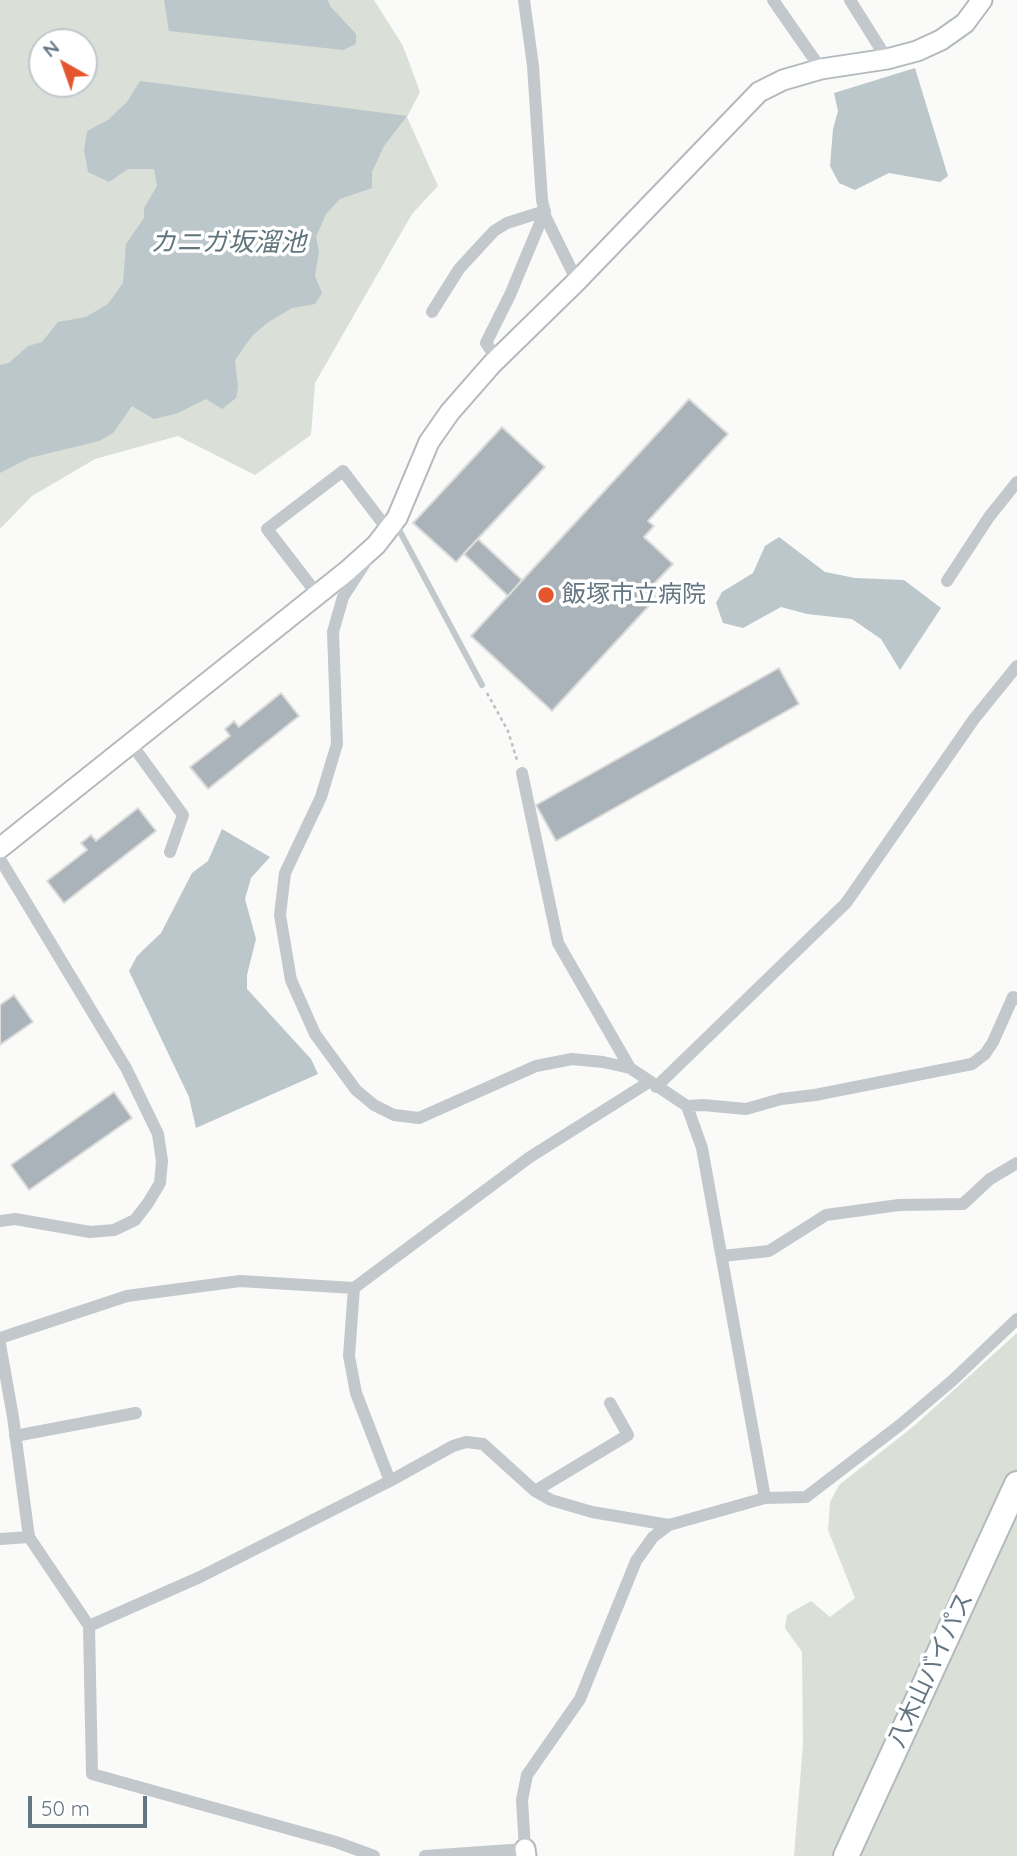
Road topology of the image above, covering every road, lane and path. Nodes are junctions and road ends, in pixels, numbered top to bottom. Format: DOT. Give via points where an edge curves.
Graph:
graph roads {
  1 [pos="524,0"];
  2 [pos="773,0"];
  3 [pos="850,0"];
  4 [pos="982,0"];
  5 [pos="887,59"];
  6 [pos="821,69"];
  7 [pos="545,211"];
  8 [pos="577,281"];
  9 [pos="432,312"];
  10 [pos="497,359"];
  11 [pos="1017,482"];
  12 [pos="386,532"];
  13 [pos="947,581"];
  14 [pos="317,594"];
  15 [pos="1017,666"];
  16 [pos="482,685"];
  17 [pos="130,742"];
  18 [pos="522,773"];
  19 [pos="0,848"];
  20 [pos="170,852"];
  21 [pos="0,859"];
  22 [pos="1017,999"];
  23 [pos="630,1068"];
  24 [pos="652,1084"];
  25 [pos="687,1106"];
  26 [pos="1017,1163"];
  27 [pos="0,1221"];
  28 [pos="722,1256"];
  29 [pos="354,1288"];
  30 [pos="1017,1319"];
  31 [pos="0,1338"];
  32 [pos="0,1344"];
  33 [pos="610,1403"];
  34 [pos="136,1413"];
  35 [pos="15,1436"];
  36 [pos="390,1481"];
  37 [pos="1017,1484"];
  38 [pos="535,1491"];
  39 [pos="765,1498"];
  40 [pos="669,1525"];
  41 [pos="29,1537"];
  42 [pos="0,1539"];
  43 [pos="89,1626"];
  44 [pos="525,1853"];
  45 [pos="374,1856"];
  46 [pos="425,1856"];
  47 [pos="846,1856"];
  1 -- 7 [label="street"];
  2 -- 6 [label="street"];
  3 -- 5 [label="street"];
  4 -- 5 [label="street" via="964,23 941,40"];
  5 -- 6 [label="street"];
  6 -- 8 [label="street" via="759,92"];
  7 -- 8 [label="street"];
  7 -- 9 [label="street" via="494,231 459,269"];
  7 -- 10 [label="street" via="486,343"];
  8 -- 10 [label="street"];
  10 -- 12 [label="street" via="429,442"];
  11 -- 13 [label="street"];
  12 -- 14 [label="street"];
  12 -- 14 [label="street" via="343,471 267,529"];
  12 -- 16 [label="lane"];
  12 -- 23 [label="street" via="343,597 332,632 337,744 321,797 285,873 280,915 291,980 315,1034 356,1090 374,1105 394,1115 419,1118 536,1066 572,1059"];
  14 -- 17 [label="street"];
  15 -- 24 [label="street" via="974,719 846,903"];
  16 -- 18 [label="path" via="508,731"];
  17 -- 19 [label="street"];
  17 -- 20 [label="street" via="183,815"];
  18 -- 23 [label="street" via="558,943"];
  21 -- 27 [label="street" via="126,1068 158,1133 162,1161 160,1184 148,1203 135,1220 114,1230 90,1232 15,1219"];
  22 -- 25 [label="street" via="1013,997 985,1054 972,1064 781,1098 746,1109"];
  23 -- 24 [label="street"];
  24 -- 25 [label="street"];
  24 -- 29 [label="street" via="530,1157"];
  25 -- 28 [label="street" via="702,1148"];
  26 -- 28 [label="street" via="963,1203 899,1205 826,1215 769,1251"];
  28 -- 39 [label="street"];
  29 -- 31 [label="street" via="240,1281 127,1296"];
  29 -- 36 [label="street" via="349,1356 356,1393"];
  30 -- 39 [label="street" via="932,1398 806,1497"];
  32 -- 35 [label="street"];
  33 -- 38 [label="street" via="628,1435"];
  34 -- 35 [label="street"];
  35 -- 41 [label="street"];
  36 -- 38 [label="street" via="466,1442 483,1444"];
  36 -- 43 [label="street" via="200,1577"];
  37 -- 47 [label="highway, 八木山バイパス"];
  38 -- 40 [label="street" via="592,1512"];
  39 -- 40 [label="street"];
  40 -- 44 [label="street" via="653,1536 636,1561 580,1699 527,1775 522,1800"];
  41 -- 42 [label="street"];
  41 -- 43 [label="street"];
  43 -- 45 [label="street" via="92,1774"];
  44 -- 46 [label="street"];
}
